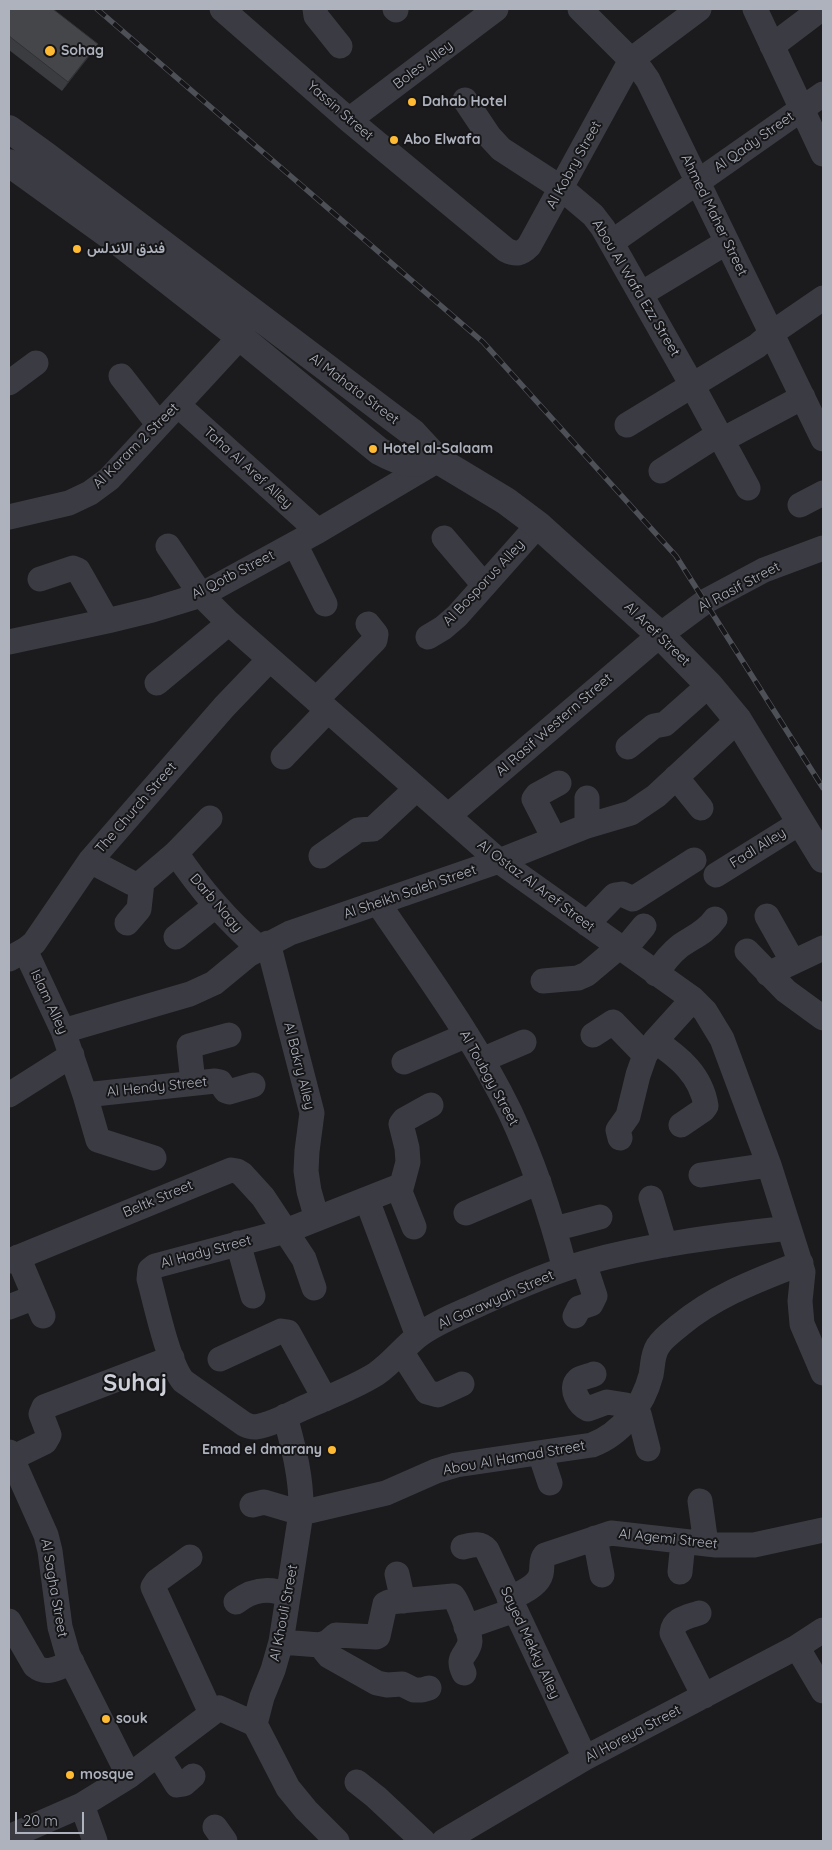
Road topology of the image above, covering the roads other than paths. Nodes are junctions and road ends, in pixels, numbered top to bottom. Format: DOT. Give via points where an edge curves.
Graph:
graph roads {
  1 [pos="222,9"];
  2 [pos="315,9"];
  3 [pos="496,9"];
  4 [pos="580,9"];
  5 [pos="700,9"];
  6 [pos="755,9"];
  7 [pos="820,9"];
  8 [pos="340,46"];
  9 [pos="772,46"];
  10 [pos="631,60"];
  11 [pos="823,94"];
  12 [pos="465,100"];
  13 [pos="801,110"];
  14 [pos="349,120"];
  15 [pos="9,129"];
  16 [pos="823,154"];
  17 [pos="10,166"];
  18 [pos="698,182"];
  19 [pos="562,188"];
  20 [pos="612,242"];
  21 [pos="727,242"];
  22 [pos="506,250"];
  23 [pos="641,294"];
  24 [pos="823,298"];
  25 [pos="772,333"];
  26 [pos="240,337"];
  27 [pos="36,363"];
  28 [pos="121,376"];
  29 [pos="9,383"];
  30 [pos="692,385"];
  31 [pos="811,401"];
  32 [pos="178,405"];
  33 [pos="159,425"];
  34 [pos="627,425"];
  35 [pos="720,437"];
  36 [pos="823,439"];
  37 [pos="438,460"];
  38 [pos="661,471"];
  39 [pos="748,488"];
  40 [pos="823,493"];
  41 [pos="800,505"];
  42 [pos="9,517"];
  43 [pos="538,525"];
  44 [pos="318,531"];
  45 [pos="444,538"];
  46 [pos="295,544"];
  47 [pos="168,546"];
  48 [pos="823,548"];
  49 [pos="40,579"];
  50 [pos="484,585"];
  51 [pos="201,594"];
  52 [pos="326,604"];
  53 [pos="107,621"];
  54 [pos="229,623"];
  55 [pos="368,624"];
  56 [pos="660,635"];
  57 [pos="428,637"];
  58 [pos="9,642"];
  59 [pos="270,660"];
  60 [pos="157,683"];
  61 [pos="709,685"];
  62 [pos="322,705"];
  63 [pos="738,720"];
  64 [pos="628,747"];
  65 [pos="283,757"];
  66 [pos="676,777"];
  67 [pos="559,782"];
  68 [pos="416,789"];
  69 [pos="587,798"];
  70 [pos="701,808"];
  71 [pos="448,816"];
  72 [pos="210,818"];
  73 [pos="801,822"];
  74 [pos="587,826"];
  75 [pos="554,838"];
  76 [pos="176,854"];
  77 [pos="321,856"];
  78 [pos="823,859"];
  79 [pos="694,860"];
  80 [pos="90,861"];
  81 [pos="499,861"];
  82 [pos="716,875"];
  83 [pos="142,882"];
  84 [pos="378,902"];
  85 [pos="215,906"];
  86 [pos="767,916"];
  87 [pos="715,919"];
  88 [pos="126,923"];
  89 [pos="587,924"];
  90 [pos="644,926"];
  91 [pos="176,936"];
  92 [pos="264,946"];
  93 [pos="823,948"];
  94 [pos="621,949"];
  95 [pos="747,951"];
  96 [pos="17,955"];
  97 [pos="793,962"];
  98 [pos="656,974"];
  99 [pos="768,974"];
  100 [pos="543,981"];
  101 [pos="693,999"];
  102 [pos="823,1018"];
  103 [pos="63,1031"];
  104 [pos="229,1035"];
  105 [pos="467,1035"];
  106 [pos="593,1035"];
  107 [pos="524,1042"];
  108 [pos="650,1048"];
  109 [pos="72,1055"];
  110 [pos="482,1060"];
  111 [pos="404,1062"];
  112 [pos="193,1083"];
  113 [pos="253,1085"];
  114 [pos="9,1095"];
  115 [pos="85,1095"];
  116 [pos="431,1104"];
  117 [pos="681,1124"];
  118 [pos="620,1138"];
  119 [pos="154,1158"];
  120 [pos="769,1165"];
  121 [pos="701,1175"];
  122 [pos="539,1182"];
  123 [pos="400,1186"];
  124 [pos="651,1198"];
  125 [pos="366,1200"];
  126 [pos="466,1213"];
  127 [pos="600,1217"];
  128 [pos="317,1219"];
  129 [pos="414,1227"];
  130 [pos="789,1228"];
  131 [pos="554,1229"];
  132 [pos="286,1231"];
  133 [pos="238,1244"];
  134 [pos="665,1245"];
  135 [pos="14,1259"];
  136 [pos="801,1263"];
  137 [pos="575,1266"];
  138 [pos="314,1288"];
  139 [pos="253,1296"];
  140 [pos="9,1307"];
  141 [pos="575,1316"];
  142 [pos="410,1344"];
  143 [pos="172,1358"];
  144 [pos="220,1359"];
  145 [pos="823,1373"];
  146 [pos="594,1374"];
  147 [pos="462,1384"];
  148 [pos="325,1399"];
  149 [pos="634,1411"];
  150 [pos="285,1416"];
  151 [pos="648,1449"];
  152 [pos="540,1453"];
  153 [pos="10,1455"];
  154 [pos="550,1483"];
  155 [pos="700,1501"];
  156 [pos="252,1506"];
  157 [pos="301,1513"];
  158 [pos="823,1530"];
  159 [pos="595,1538"];
  160 [pos="695,1543"];
  161 [pos="463,1547"];
  162 [pos="190,1557"];
  163 [pos="680,1572"];
  164 [pos="398,1574"];
  165 [pos="602,1575"];
  166 [pos="288,1595"];
  167 [pos="403,1601"];
  168 [pos="236,1602"];
  169 [pos="512,1604"];
  170 [pos="699,1613"];
  171 [pos="9,1621"];
  172 [pos="466,1627"];
  173 [pos="823,1630"];
  174 [pos="281,1642"];
  175 [pos="320,1645"];
  176 [pos="797,1647"];
  177 [pos="17,1652"];
  178 [pos="72,1662"];
  179 [pos="464,1673"];
  180 [pos="429,1688"];
  181 [pos="823,1691"];
  182 [pos="704,1696"];
  183 [pos="211,1713"];
  184 [pos="255,1724"];
  185 [pos="158,1754"];
  186 [pos="585,1758"];
  187 [pos="129,1776"];
  188 [pos="193,1776"];
  189 [pos="357,1782"];
  190 [pos="82,1805"];
  191 [pos="9,1837"];
  192 [pos="95,1841"];
  193 [pos="337,1841"];
  194 [pos="423,1841"];
  195 [pos="444,1841"];
  1 -- 14 [label="street, Yassin Street"];
  2 -- 8 [label="street" via="316,16"];
  3 -- 14 [label="street, Boles Alley"];
  4 -- 10 [label="street, Ahmed Maher Street"];
  5 -- 10 [label="street"];
  6 -- 9 [label="street"];
  7 -- 9 [label="street"];
  9 -- 13 [label="street"];
  10 -- 18 [label="street, Ahmed Maher Street" via="648,80"];
  10 -- 19 [label="street, Al Kobry Street"];
  11 -- 13 [label="street, Al Qady Street"];
  12 -- 19 [label="street, Abou Al Wafa Ezz Street" via="501,149"];
  13 -- 16 [label="street"];
  13 -- 18 [label="street, Al Qady Street"];
  14 -- 22 [label="street, Yassin Street"];
  15 -- 37 [label="street, Al Mahata Street" via="413,433"];
  17 -- 26 [label="street" via="120,243"];
  18 -- 20 [label="street, Al Qady Street"];
  18 -- 21 [label="street, Ahmed Maher Street"];
  19 -- 20 [label="street, Abou Al Wafa Ezz Street" via="593,215"];
  19 -- 22 [label="street, Al Kobry Street" via="529,246 514,254"];
  20 -- 23 [label="street, Abou Al Wafa Ezz Street"];
  21 -- 23 [label="street"];
  21 -- 25 [label="street, Ahmed Maher Street"];
  23 -- 30 [label="street, Abou Al Wafa Ezz Street"];
  24 -- 25 [label="street"];
  25 -- 30 [label="street" via="757,346"];
  25 -- 31 [label="street, Ahmed Maher Street"];
  26 -- 32 [label="street, Al Karam 2 Street"];
  26 -- 37 [label="street" via="380,451 397,460 418,464"];
  27 -- 29 [label="street"];
  28 -- 33 [label="street"];
  30 -- 34 [label="street"];
  30 -- 35 [label="street, Abou Al Wafa Ezz Street"];
  31 -- 35 [label="street"];
  31 -- 36 [label="street, Ahmed Maher Street"];
  32 -- 33 [label="street, Al Karam 2 Street"];
  32 -- 44 [label="street, Taha Al Aref Alley"];
  33 -- 42 [label="street, Al Karam 2 Street" via="108,479 90,493 69,503"];
  35 -- 38 [label="street"];
  35 -- 39 [label="street, Abou Al Wafa Ezz Street"];
  37 -- 43 [label="street, Al Aref Street" via="506,501"];
  37 -- 44 [label="street, Al Qotb Street"];
  40 -- 41 [label="street"];
  43 -- 50 [label="street, Al Bosporus Alley"];
  43 -- 56 [label="street, Al Aref Street"];
  44 -- 46 [label="street, Al Qotb Street"];
  45 -- 50 [label="street"];
  46 -- 51 [label="street, Al Qotb Street"];
  46 -- 52 [label="street"];
  47 -- 51 [label="street, Al Ostaz Al Aref Street"];
  48 -- 56 [label="street, Al Rasif Street" via="764,570 706,601"];
  49 -- 53 [label="street" via="73,568 78,570"];
  50 -- 57 [label="street, Al Bosporus Alley" via="456,616"];
  51 -- 53 [label="street, Al Qotb Street"];
  51 -- 54 [label="street, Al Ostaz Al Aref Street"];
  53 -- 58 [label="street, Al Qotb Street"];
  54 -- 59 [label="street, Al Ostaz Al Aref Street"];
  54 -- 60 [label="street"];
  55 -- 62 [label="street" via="376,634 375,640"];
  56 -- 61 [label="street, Al Aref Street"];
  56 -- 71 [label="street, Al Rasif Western Street"];
  59 -- 62 [label="street, Al Ostaz Al Aref Street"];
  59 -- 80 [label="street, The Church Street" via="224,707"];
  61 -- 63 [label="street, Al Aref Street"];
  61 -- 64 [label="street" via="665,724 654,726"];
  62 -- 65 [label="street"];
  62 -- 68 [label="street, Al Ostaz Al Aref Street"];
  63 -- 66 [label="street, Al Sheikh Saleh Street"];
  63 -- 73 [label="street, Al Aref Street"];
  66 -- 70 [label="street"];
  66 -- 74 [label="street, Al Sheikh Saleh Street" via="631,814"];
  67 -- 75 [label="street" via="534,799"];
  68 -- 71 [label="street, Al Ostaz Al Aref Street"];
  68 -- 77 [label="street" via="373,829 358,830"];
  69 -- 74 [label="street"];
  71 -- 81 [label="street, Al Ostaz Al Aref Street"];
  72 -- 76 [label="street"];
  73 -- 78 [label="street, Al Aref Street"];
  73 -- 82 [label="street, Fadl Alley"];
  74 -- 75 [label="street, Al Sheikh Saleh Street"];
  75 -- 81 [label="street, Al Sheikh Saleh Street"];
  76 -- 83 [label="street"];
  76 -- 85 [label="street, Darb Nagy"];
  79 -- 89 [label="street" via="633,899 615,895"];
  80 -- 83 [label="street" via="132,883"];
  80 -- 96 [label="street, The Church Street" via="34,943"];
  81 -- 84 [label="street, Al Sheikh Saleh Street"];
  81 -- 89 [label="street, Al Ostaz Al Aref Street"];
  83 -- 88 [label="street" via="139,909"];
  84 -- 92 [label="street, Al Sheikh Saleh Street" via="290,933"];
  84 -- 105 [label="street, Al Toubgy Street"];
  85 -- 91 [label="street"];
  85 -- 92 [label="street, Darb Nagy"];
  86 -- 97 [label="street"];
  87 -- 98 [label="street" via="703,933 666,959"];
  89 -- 94 [label="street, Al Ostaz Al Aref Street"];
  90 -- 94 [label="street"];
  92 -- 103 [label="street, Al Sheikh Saleh Street" via="202,989"];
  92 -- 128 [label="street, Al Bakry Alley" via="312,1113 306,1171"];
  93 -- 97 [label="street"];
  94 -- 98 [label="street, Al Ostaz Al Aref Street"];
  94 -- 100 [label="street" via="578,978"];
  95 -- 99 [label="street"];
  96 -- 103 [label="street, Islam Alley"];
  97 -- 99 [label="street"];
  98 -- 101 [label="street, Al Ostaz Al Aref Street"];
  99 -- 102 [label="street"];
  101 -- 108 [label="street"];
  101 -- 120 [label="street, Al Ostaz Al Aref Street" via="705,1010 722,1039"];
  103 -- 109 [label="street, Islam Alley"];
  104 -- 112 [label="street" via="189,1046"];
  105 -- 110 [label="street, Al Toubgy Street"];
  105 -- 111 [label="street"];
  106 -- 108 [label="street" via="613,1022"];
  107 -- 110 [label="street"];
  108 -- 117 [label="street" via="678,1057 695,1078 705,1100 703,1110"];
  108 -- 118 [label="street" via="638,1075 628,1116 618,1130"];
  109 -- 114 [label="street"];
  109 -- 115 [label="street"];
  110 -- 122 [label="street, Al Toubgy Street" via="509,1110"];
  112 -- 113 [label="street, Al Hendy Street" via="218,1081 229,1092"];
  112 -- 115 [label="street, Al Hendy Street"];
  115 -- 119 [label="street" via="98,1140"];
  116 -- 123 [label="street" via="401,1124 408,1162"];
  120 -- 121 [label="street"];
  120 -- 130 [label="street, Al Ostaz Al Aref Street"];
  122 -- 126 [label="street"];
  122 -- 131 [label="street, Al Toubgy Street"];
  123 -- 125 [label="street, Al Hady Street"];
  123 -- 129 [label="street"];
  124 -- 134 [label="street"];
  125 -- 128 [label="street, Al Hady Street"];
  125 -- 142 [label="street"];
  127 -- 131 [label="street"];
  128 -- 132 [label="street, Al Hady Street"];
  130 -- 134 [label="street, Al Garawyah Street"];
  130 -- 136 [label="street, Al Ostaz Al Aref Street"];
  131 -- 137 [label="street, Al Toubgy Street"];
  132 -- 133 [label="street, Al Hady Street"];
  132 -- 135 [label="street, Beltk Street" via="252,1184 231,1170"];
  132 -- 138 [label="street" via="304,1258"];
  133 -- 139 [label="street"];
  133 -- 143 [label="street, Al Hady Street" via="150,1270 149,1278"];
  134 -- 137 [label="street, Al Garawyah Street"];
  135 -- 140 [label="street" via="39,1306"];
  136 -- 145 [label="street, Al Ostaz Al Aref Street" via="802,1324"];
  136 -- 149 [label="street, Abou Al Hamad Street" via="727,1293 673,1331 655,1352 646,1392"];
  137 -- 141 [label="street, Al Toubgy Street" via="595,1296 591,1304 579,1308"];
  137 -- 142 [label="street, Al Garawyah Street" via="514,1288 440,1324"];
  142 -- 147 [label="street" via="427,1392 438,1395"];
  142 -- 148 [label="street, Al Garawyah Street" via="377,1373"];
  143 -- 150 [label="street, Al Hady Street" via="183,1381 244,1424 256,1426"];
  143 -- 153 [label="street" via="44,1407 41,1414 49,1435 45,1442"];
  144 -- 148 [label="street" via="281,1331 288,1332"];
  146 -- 149 [label="street" via="576,1384 581,1405 588,1409 616,1402"];
  148 -- 150 [label="street, Al Garawyah Street"];
  149 -- 151 [label="street" via="642,1422"];
  149 -- 152 [label="street, Abou Al Hamad Street" via="620,1428 602,1441"];
  150 -- 157 [label="street, Al Khouli Street" via="299,1471"];
  152 -- 154 [label="street"];
  152 -- 157 [label="street, Abou Al Hamad Street" via="456,1465 386,1493"];
  153 -- 178 [label="street, Al Sagha Street" via="46,1535 60,1627"];
  155 -- 160 [label="street"];
  156 -- 157 [label="street" via="264,1502"];
  157 -- 166 [label="street, Al Khouli Street"];
  158 -- 160 [label="street, Al Agemi Street" via="754,1545"];
  159 -- 160 [label="street, Al Agemi Street" via="620,1533"];
  159 -- 165 [label="street"];
  159 -- 169 [label="street, Al Agemi Street" via="546,1555 541,1560 541,1575"];
  160 -- 163 [label="street"];
  161 -- 169 [label="street, Sayed Mekky Alley" via="476,1544 484,1547"];
  162 -- 183 [label="street" via="155,1583 154,1589"];
  164 -- 167 [label="street"];
  166 -- 168 [label="street" via="278,1591 257,1591"];
  166 -- 174 [label="street, Al Khouli Street"];
  167 -- 172 [label="street" via="453,1596"];
  167 -- 175 [label="street" via="384,1604 378,1636 336,1634"];
  169 -- 172 [label="street"];
  169 -- 186 [label="street, Sayed Mekky Alley"];
  170 -- 182 [label="street" via="678,1621 672,1627 672,1633"];
  171 -- 177 [label="street"];
  172 -- 179 [label="street" via="470,1641 460,1660"];
  173 -- 176 [label="street, Al Horeya Street"];
  174 -- 175 [label="street"];
  174 -- 184 [label="street, Al Khouli Street"];
  175 -- 180 [label="street" via="329,1656 377,1683 402,1684 414,1690"];
  176 -- 181 [label="street"];
  176 -- 182 [label="street, Al Horeya Street"];
  177 -- 178 [label="street" via="49,1672"];
  178 -- 187 [label="street, Al Sagha Street"];
  182 -- 186 [label="street, Al Horeya Street"];
  183 -- 184 [label="street" via="224,1709"];
  183 -- 185 [label="street"];
  184 -- 193 [label="street" via="288,1788"];
  185 -- 187 [label="street"];
  185 -- 188 [label="street" via="178,1785"];
  186 -- 195 [label="street, Al Horeya Street"];
  187 -- 190 [label="street"];
  189 -- 194 [label="street"];
  190 -- 191 [label="street"];
  190 -- 192 [label="street"];
}
